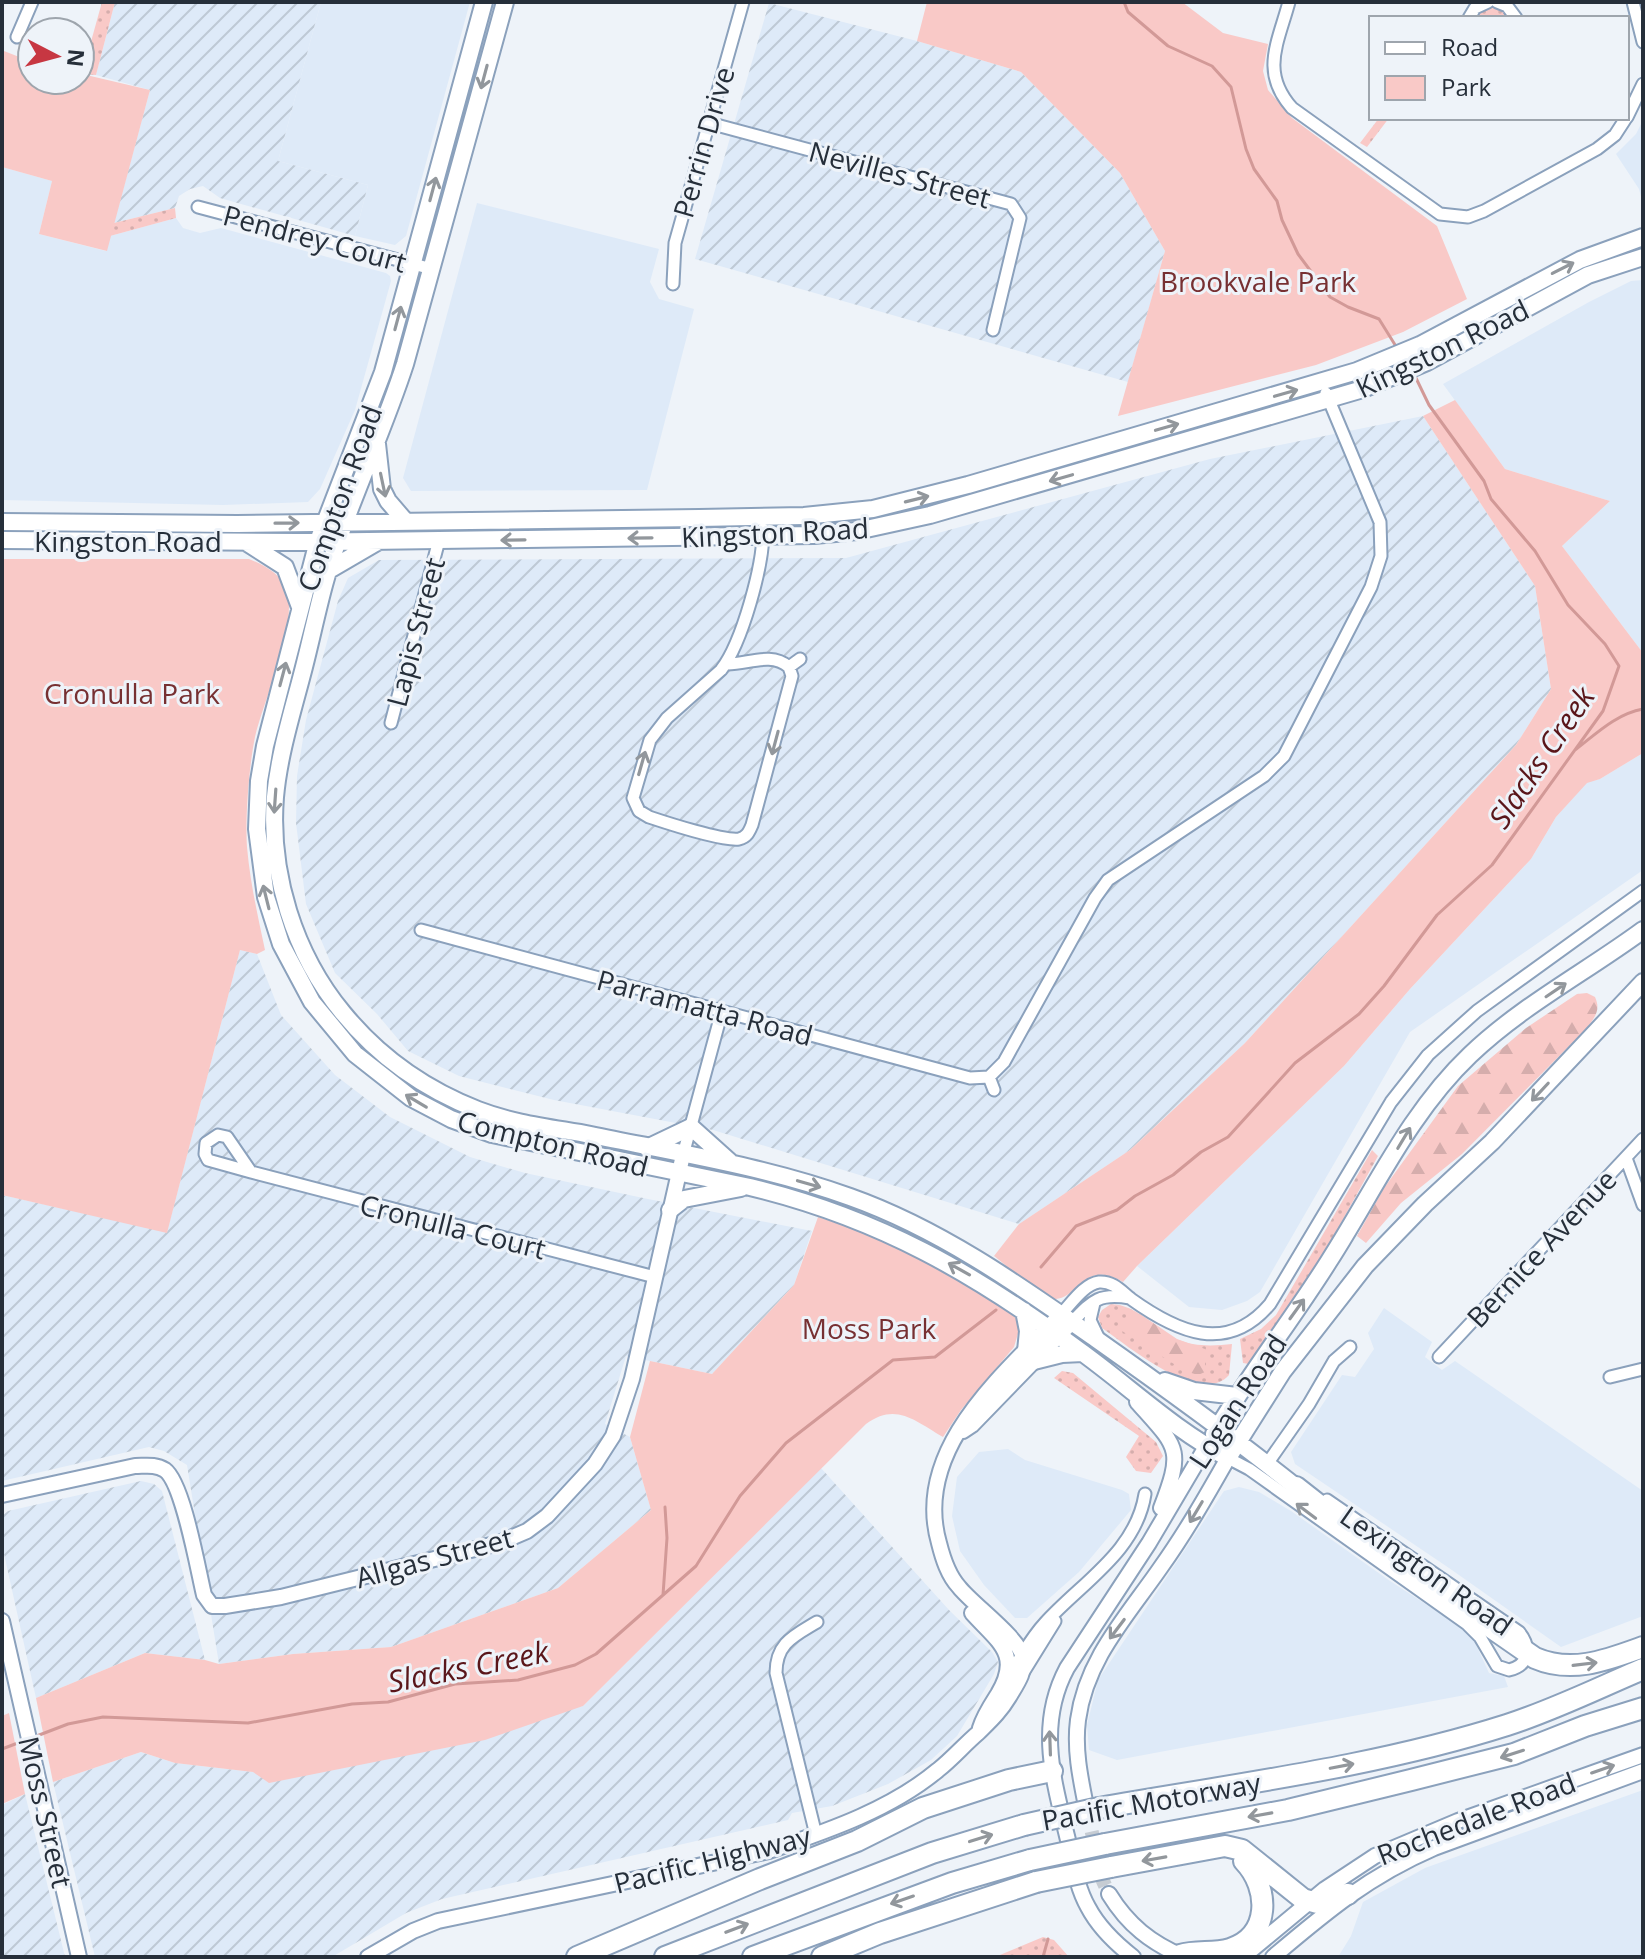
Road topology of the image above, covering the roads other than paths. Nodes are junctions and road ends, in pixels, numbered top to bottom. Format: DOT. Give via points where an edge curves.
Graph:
graph roads {
  1 [pos="484,2"];
  2 [pos="505,2"];
  3 [pos="743,2"];
  4 [pos="1289,2"];
  5 [pos="1488,2"];
  6 [pos="1497,2"];
  7 [pos="1633,2"];
  8 [pos="1471,9"];
  9 [pos="1514,16"];
  10 [pos="1643,42"];
  11 [pos="1643,84"];
  12 [pos="1629,114"];
  13 [pos="1626,120"];
  14 [pos="709,123"];
  15 [pos="198,207"];
  16 [pos="1643,237"];
  17 [pos="1643,257"];
  18 [pos="413,264"];
  19 [pos="432,269"];
  20 [pos="673,284"];
  21 [pos="993,330"];
  22 [pos="1322,383"];
  23 [pos="1328,400"];
  24 [pos="377,442"];
  25 [pos="763,517"];
  26 [pos="2,522"];
  27 [pos="406,522"];
  28 [pos="324,523"];
  29 [pos="345,523"];
  30 [pos="763,536"];
  31 [pos="2,540"];
  32 [pos="439,540"];
  33 [pos="318,541"];
  34 [pos="337,541"];
  35 [pos="378,541"];
  36 [pos="246,542"];
  37 [pos="329,570"];
  38 [pos="300,607"];
  39 [pos="740,633"];
  40 [pos="754,658"];
  41 [pos="800,659"];
  42 [pos="726,664"];
  43 [pos="789,667"];
  44 [pos="391,723"];
  45 [pos="1643,891"];
  46 [pos="421,930"];
  47 [pos="1638,935"];
  48 [pos="1643,982"];
  49 [pos="722,1011"];
  50 [pos="989,1077"];
  51 [pos="994,1090"];
  52 [pos="691,1127"];
  53 [pos="1643,1139"];
  54 [pos="647,1148"];
  55 [pos="683,1155"];
  56 [pos="1626,1158"];
  57 [pos="734,1164"];
  58 [pos="251,1172"];
  59 [pos="679,1172"];
  60 [pos="750,1187"];
  61 [pos="1643,1205"];
  62 [pos="670,1210"];
  63 [pos="655,1277"];
  64 [pos="1130,1298"];
  65 [pos="1096,1299"];
  66 [pos="1024,1311"];
  67 [pos="1066,1318"];
  68 [pos="1054,1332"];
  69 [pos="1102,1343"];
  70 [pos="1350,1347"];
  71 [pos="1083,1353"];
  72 [pos="1030,1356"];
  73 [pos="1439,1357"];
  74 [pos="1643,1369"];
  75 [pos="1147,1374"];
  76 [pos="1610,1377"];
  77 [pos="1118,1380"];
  78 [pos="1237,1396"];
  79 [pos="1218,1426"];
  80 [pos="1239,1441"];
  81 [pos="1207,1445"];
  82 [pos="1228,1458"];
  83 [pos="1267,1464"];
  84 [pos="1296,1487"];
  85 [pos="1145,1494"];
  86 [pos="2,1495"];
  87 [pos="1149,1543"];
  88 [pos="957,1586"];
  89 [pos="2,1621"];
  90 [pos="817,1622"];
  91 [pos="1045,1626"];
  92 [pos="1003,1631"];
  93 [pos="1643,1647"];
  94 [pos="1005,1648"];
  95 [pos="1527,1654"];
  96 [pos="1025,1656"];
  97 [pos="1643,1669"];
  98 [pos="1014,1681"];
  99 [pos="1643,1708"];
  100 [pos="1643,1755"];
  101 [pos="1052,1771"];
  102 [pos="1080,1771"];
  103 [pos="1643,1771"];
  104 [pos="1093,1810"];
  105 [pos="816,1835"];
  106 [pos="1197,1850"];
  107 [pos="1269,1873"];
  108 [pos="1109,1894"];
  109 [pos="1348,1894"];
  110 [pos="1311,1901"];
  111 [pos="1294,1940"];
  112 [pos="1270,1947"];
  113 [pos="1182,1956"];
  114 [pos="79,1957"];
  115 [pos="368,1957"];
  116 [pos="577,1957"];
  117 [pos="665,1957"];
  118 [pos="753,1957"];
  119 [pos="822,1957"];
  120 [pos="1133,1957"];
  121 [pos="1243,1957"];
  122 [pos="1286,1957"];
  18 -- 1 [label="main road, Compton Road, one-way"];
  2 -- 19 [label="main road, Compton Road, one-way"];
  3 -- 14 [label="street, Perrin Drive"];
  4 -- 13 [label="street" via="1273,65 1280,94 1440,214 1468,217 1484,211 1597,149"];
  5 -- 8 [label="street"];
  6 -- 9 [label="street"];
  7 -- 10 [label="street"];
  11 -- 12 [label="street"];
  14 -- 20 [label="street, Perrin Drive" via="675,243"];
  14 -- 21 [label="street, Nevilles Street" via="1011,204 1020,218"];
  15 -- 18 [label="street, Pendrey Court"];
  22 -- 16 [label="main road, Kingston Road, one-way" via="1420,345 1580,260"];
  17 -- 23 [label="main road, Kingston Road" via="1588,275 1427,362"];
  18 -- 19 [label="street, Pendrey Court"];
  28 -- 18 [label="main road, Compton Road, one-way" via="377,391"];
  19 -- 24 [label="main road, Compton Road"];
  22 -- 23 [label="street"];
  25 -- 22 [label="main road, Kingston Road, one-way" via="854,511 914,500"];
  23 -- 30 [label="main road, Kingston Road, one-way" via="902,522 857,531"];
  23 -- 50 [label="street" via="1380,522 1381,556 1371,587 1284,756 1264,776 1108,880 1004,1062"];
  24 -- 27 [label="main road, one-way" via="382,489"];
  24 -- 29 [label="main road, Compton Road"];
  25 -- 27 [label="main road, Kingston Road"];
  25 -- 30 [label="street"];
  26 -- 28 [label="main road, Kingston Road, one-way"];
  27 -- 29 [label="main road, Kingston Road"];
  28 -- 29 [label="main road, Kingston Road"];
  28 -- 33 [label="main road, Compton Road"];
  29 -- 34 [label="main road, Compton Road"];
  30 -- 32 [label="main road, Kingston Road, one-way"];
  30 -- 39 [label="street"];
  31 -- 36 [label="main road, Kingston Road"];
  32 -- 35 [label="main road, Kingston Road"];
  32 -- 44 [label="street, Lapis Street"];
  33 -- 34 [label="main road, Kingston Road"];
  33 -- 36 [label="main road, Kingston Road"];
  33 -- 38 [label="main road, Compton Road"];
  34 -- 35 [label="main road, Kingston Road"];
  34 -- 37 [label="main road, Compton Road"];
  35 -- 37 [label="main road"];
  36 -- 38 [label="main road" via="285,567"];
  37 -- 54 [label="main road, Compton Road, one-way" via="285,741 274,816 284,898 318,978 359,1032 395,1065 436,1091 497,1117"];
  59 -- 38 [label="main road, Compton Road, one-way" via="514,1140 451,1119 383,1078 355,1054 312,1002 270,915 257,829 261,764"];
  39 -- 40 [label="street"];
  39 -- 42 [label="street"];
  40 -- 42 [label="street"];
  40 -- 43 [label="street"];
  41 -- 43 [label="street"];
  43 -- 42 [label="street, one-way" via="786,703 746,840 633,809 654,733"];
  45 -- 64 [label="street, Logan Road" via="1477,1011 1428,1055 1401,1088 1260,1314 1232,1330 1201,1334 1173,1325"];
  46 -- 49 [label="street, Parramatta Road"];
  78 -- 47 [label="main road, Logan Road, one-way" via="1315,1284 1437,1090 1504,1026"];
  48 -- 80 [label="main road, Logan Road, one-way" via="1492,1142 1365,1266 1300,1347"];
  49 -- 50 [label="street, Parramatta Road" via="970,1078"];
  49 -- 52 [label="street"];
  50 -- 51 [label="street"];
  52 -- 54 [label="main road"];
  52 -- 55 [label="street"];
  52 -- 57 [label="main road"];
  53 -- 56 [label="street, Bernice Avenue"];
  54 -- 55 [label="main road, Compton Road"];
  55 -- 57 [label="main road, Compton Road"];
  55 -- 59 [label="street, Allgas Street"];
  56 -- 61 [label="street"];
  56 -- 73 [label="street, Bernice Avenue"];
  57 -- 67 [label="main road, Compton Road, one-way" via="822,1188 898,1217 990,1267"];
  58 -- 63 [label="street, Cronulla Court"];
  59 -- 60 [label="main road, Compton Road"];
  59 -- 62 [label="street, Allgas Street"];
  60 -- 62 [label="main road" via="691,1197"];
  66 -- 60 [label="main road, Compton Road, one-way" via="884,1230"];
  62 -- 63 [label="street, Allgas Street"];
  63 -- 86 [label="street, Allgas Street" via="613,1436 592,1467 537,1524 499,1543 281,1597 212,1606 204,1595 179,1492 168,1472 155,1465"];
  64 -- 65 [label="street"];
  64 -- 67 [label="street, Logan Road" via="1116,1286 1095,1283"];
  65 -- 67 [label="street"];
  65 -- 69 [label="street" via="1090,1320"];
  66 -- 68 [label="main road, Compton Road"];
  66 -- 72 [label="main road"];
  67 -- 68 [label="street"];
  67 -- 69 [label="main road, Compton Road"];
  68 -- 71 [label="main road, Compton Road"];
  68 -- 72 [label="street"];
  69 -- 75 [label="main road, Compton Road"];
  70 -- 83 [label="street" via="1334,1361"];
  71 -- 72 [label="main road"];
  71 -- 77 [label="main road, Compton Road"];
  72 -- 88 [label="street" via="960,1433 941,1472 936,1535"];
  74 -- 76 [label="street"];
  75 -- 78 [label="main road" via="1194,1391"];
  75 -- 79 [label="main road, Compton Road"];
  77 -- 81 [label="main road, Compton Road"];
  77 -- 87 [label="street" via="1176,1451 1173,1477"];
  78 -- 79 [label="main road, Logan Road"];
  79 -- 80 [label="main road, Compton Road"];
  79 -- 81 [label="main road, Logan Road"];
  80 -- 82 [label="main road, Logan Road"];
  80 -- 83 [label="main road"];
  81 -- 82 [label="main road, Compton Road"];
  81 -- 87 [label="street, Logan Road"];
  95 -- 82 [label="street, Lexington Road, one-way" via="1515,1669 1497,1666 1467,1624"];
  82 -- 102 [label="street, Logan Road, one-way" via="1098,1658 1078,1719"];
  83 -- 84 [label="main road"];
  84 -- 95 [label="highway"];
  85 -- 91 [label="street" via="1142,1513 1121,1545"];
  101 -- 87 [label="street, Logan Road, one-way" via="1049,1722 1059,1683"];
  88 -- 92 [label="street"];
  88 -- 94 [label="street" via="963,1604"];
  89 -- 114 [label="street, Moss Street"];
  90 -- 105 [label="street" via="793,1636 776,1659"];
  91 -- 92 [label="street" via="1020,1635"];
  91 -- 96 [label="street"];
  92 -- 96 [label="street"];
  95 -- 93 [label="highway, one-way" via="1556,1665 1580,1665"];
  94 -- 96 [label="street"];
  94 -- 98 [label="street"];
  96 -- 98 [label="street"];
  104 -- 97 [label="highway, Pacific Motorway, one-way" via="1442,1743 1557,1707"];
  98 -- 105 [label="street, Pacific Highway" via="991,1723 919,1784"];
  99 -- 118 [label="highway, Pacific Motorway, one-way, bridge" via="1514,1754 1426,1777 1030,1860 952,1883"];
  110 -- 100 [label="street, Rochedale Road, one-way" via="1350,1871 1398,1846"];
  101 -- 102 [label="street"];
  101 -- 116 [label="highway" via="923,1808 857,1841"];
  101 -- 120 [label="street, Logan Road" via="1082,1896 1102,1928"];
  102 -- 104 [label="street, Logan Road"];
  103 -- 109 [label="street, Rochedale Road" via="1434,1848"];
  117 -- 104 [label="highway, Pacific Motorway, one-way, bridge" via="932,1853"];
  105 -- 115 [label="street, Pacific Highway" via="769,1851 438,1921"];
  106 -- 107 [label="highway" via="1242,1850"];
  106 -- 113 [label="highway" via="1226,1853 1246,1863 1261,1889 1263,1911 1254,1932 1238,1946"];
  106 -- 119 [label="highway, one-way, bridge" via="1036,1882"];
  107 -- 110 [label="highway"];
  107 -- 112 [label="highway" via="1274,1904"];
  108 -- 113 [label="street" via="1150,1941"];
  109 -- 110 [label="highway"];
  109 -- 111 [label="street, Rochedale Road"];
  110 -- 112 [label="street, Rochedale Road"];
  111 -- 112 [label="street, Rochedale Road"];
  111 -- 122 [label="street"];
  112 -- 121 [label="street, Rochedale Road"];
}
